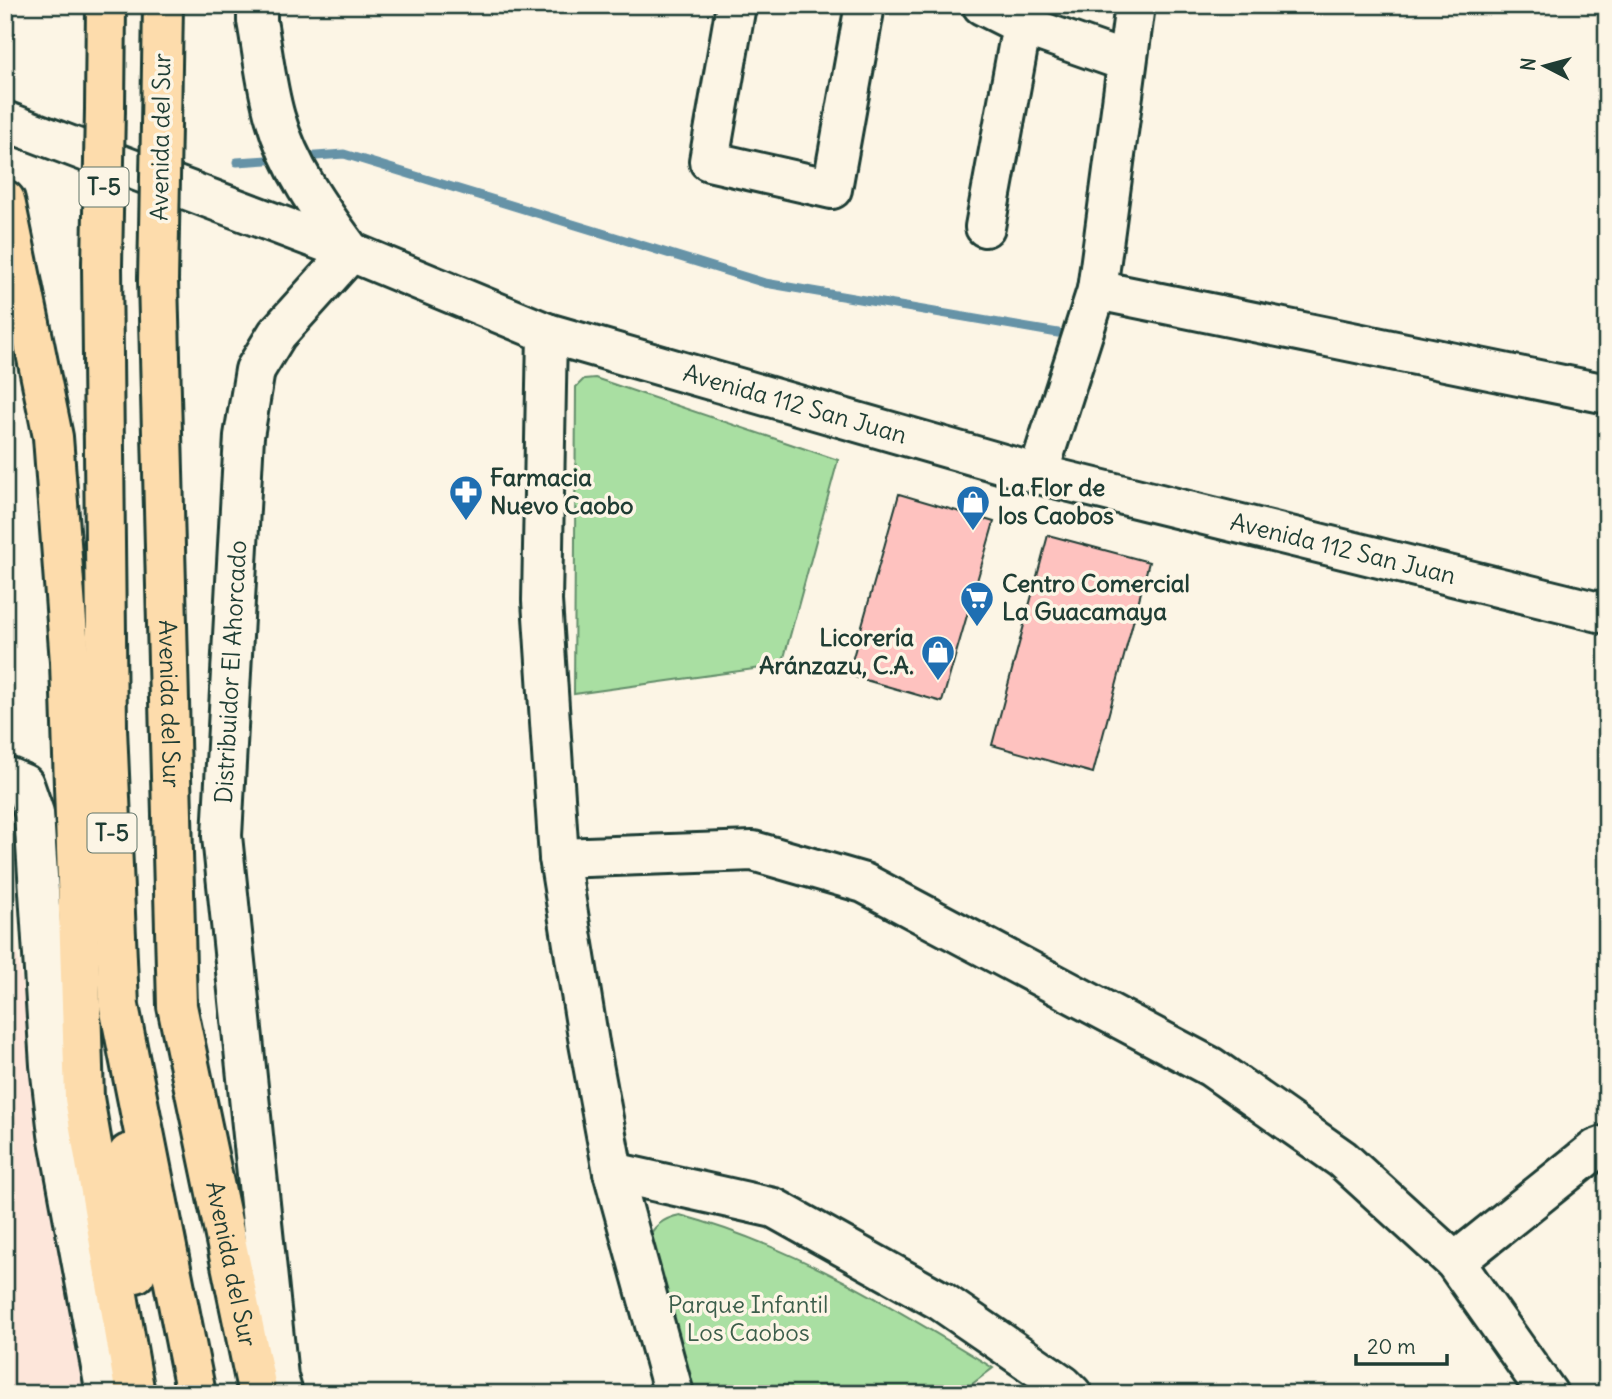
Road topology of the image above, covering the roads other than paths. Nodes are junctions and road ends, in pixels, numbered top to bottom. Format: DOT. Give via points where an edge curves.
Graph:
graph roads {
  1 [pos="106,5"];
  2 [pos="163,5"];
  3 [pos="257,5"];
  4 [pos="736,5"];
  5 [pos="865,5"];
  6 [pos="982,5"];
  7 [pos="1135,5"];
  8 [pos="1022,25"];
  9 [pos="1127,62"];
  10 [pos="5,121"];
  11 [pos="5,200"];
  12 [pos="985,227"];
  13 [pos="351,252"];
  14 [pos="1097,290"];
  15 [pos="547,333"];
  16 [pos="1607,394"];
  17 [pos="1038,474"];
  18 [pos="1607,614"];
  19 [pos="5,776"];
  20 [pos="559,858"];
  21 [pos="119,1006"];
  22 [pos="1607,1145"];
  23 [pos="613,1172"];
  24 [pos="1455,1262"];
  25 [pos="106,1394"];
  26 [pos="135,1394"];
  27 [pos="143,1394"];
  28 [pos="196,1394"];
  29 [pos="257,1394"];
  30 [pos="283,1394"];
  31 [pos="674,1394"];
  32 [pos="1072,1394"];
  33 [pos="1548,1394"];
  1 -- 21 [label="highway, T-5, bridge" via="102,265 107,728"];
  2 -- 29 [label="highway, Avenida del Sur / T-5, bridge" via="158,280 177,1006"];
  3 -- 13 [label="street" via="282,137 308,192"];
  4 -- 5 [label="street" via="709,161 832,189"];
  6 -- 8 [label="street"];
  7 -- 9 [label="street"];
  8 -- 9 [label="street"];
  8 -- 12 [label="street"];
  9 -- 14 [label="street"];
  10 -- 13 [label="street, Avenida 112 San Juan"];
  11 -- 26 [label="highway" via="53,437 70,662 84,1098"];
  13 -- 15 [label="street, Avenida 112 San Juan"];
  13 -- 30 [label="street, Distribuidor El Ahorcado" via="277,334 255,370 243,436 222,836"];
  14 -- 16 [label="street"];
  14 -- 17 [label="street"];
  15 -- 17 [label="street, Avenida 112 San Juan"];
  15 -- 20 [label="street" via="542,601"];
  17 -- 18 [label="street, Avenida 112 San Juan"];
  19 -- 25 [label="street" via="24,784 34,813 58,1134"];
  20 -- 23 [label="street"];
  20 -- 24 [label="street" via="753,851 864,883 1211,1067 1342,1159"];
  21 -- 27 [label="highway"];
  21 -- 28 [label="highway, T-5"];
  22 -- 24 [label="street" via="1596,1149"];
  23 -- 31 [label="street"];
  23 -- 32 [label="street" via="775,1208 941,1301"];
  24 -- 33 [label="street"];
}
